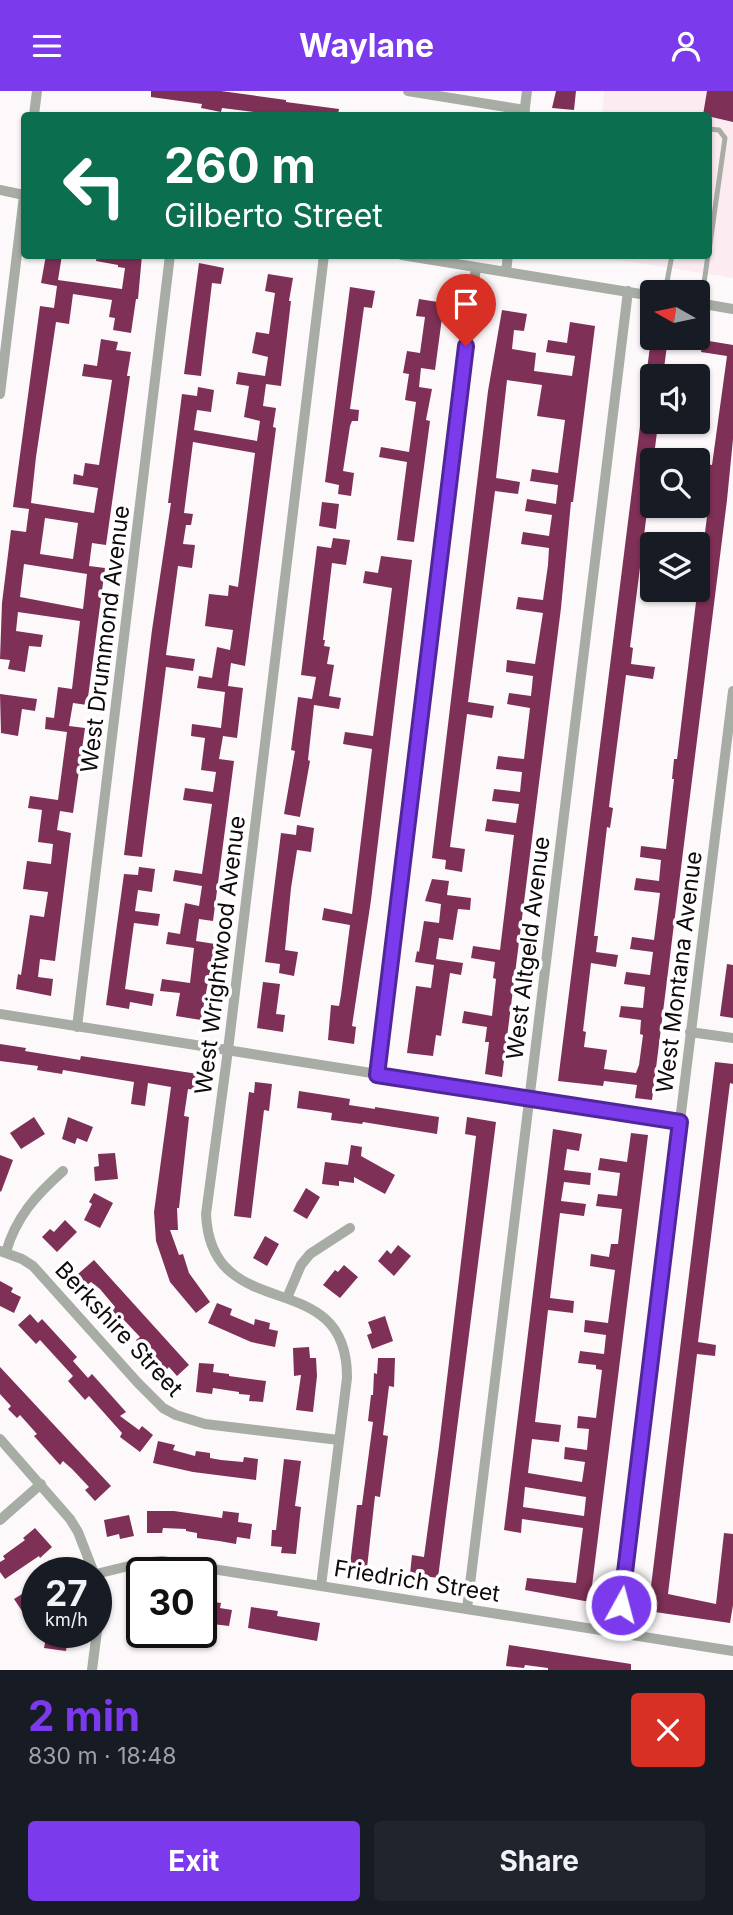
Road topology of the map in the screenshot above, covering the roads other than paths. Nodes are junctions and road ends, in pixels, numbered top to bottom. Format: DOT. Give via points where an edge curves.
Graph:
graph roads {
  1 [pos="37,91"];
  2 [pos="408,91"];
  3 [pos="527,91"];
  4 [pos="34,112"];
  5 [pos="519,112"];
  6 [pos="524,112"];
  7 [pos="712,129"];
  8 [pos="0,190"];
  9 [pos="21,194"];
  10 [pos="21,220"];
  11 [pos="712,227"];
  12 [pos="170,259"];
  13 [pos="324,259"];
  14 [pos="427,259"];
  15 [pos="508,259"];
  16 [pos="671,259"];
  17 [pos="707,259"];
  18 [pos="476,267"];
  19 [pos="506,272"];
  20 [pos="667,280"];
  21 [pos="704,280"];
  22 [pos="628,291"];
  23 [pos="640,293"];
  24 [pos="710,306"];
  25 [pos="733,309"];
  26 [pos="0,394"];
  27 [pos="733,691"];
  28 [pos="0,1014"];
  29 [pos="77,1027"];
  30 [pos="690,1031"];
  31 [pos="733,1038"];
  32 [pos="228,1051"];
  33 [pos="377,1075"];
  34 [pos="529,1098"];
  35 [pos="680,1122"];
  36 [pos="63,1171"];
  37 [pos="350,1228"];
  38 [pos="3,1251"];
  39 [pos="287,1298"];
  40 [pos="0,1440"];
  41 [pos="339,1440"];
  42 [pos="41,1484"];
  43 [pos="0,1520"];
  44 [pos="88,1557"];
  45 [pos="112,1570"];
  46 [pos="321,1585"];
  47 [pos="467,1609"];
  48 [pos="617,1632"];
  49 [pos="95,1648"];
  50 [pos="733,1651"];
  51 [pos="92,1670"];
  1 -- 4 [label="street"];
  2 -- 5 [label="street"];
  3 -- 6 [label="street"];
  7 -- 11 [label="lane" via="726,138"];
  8 -- 9 [label="street"];
  10 -- 26 [label="street"];
  12 -- 29 [label="street, West Drummond Avenue"];
  13 -- 32 [label="street, West Wrightwood Avenue"];
  14 -- 18 [label="street"];
  15 -- 19 [label="street"];
  16 -- 20 [label="lane"];
  17 -- 21 [label="lane"];
  18 -- 19 [label="street"];
  18 -- 33 [label="street"];
  19 -- 22 [label="street"];
  22 -- 23 [label="street"];
  22 -- 34 [label="street, West Altgeld Avenue"];
  24 -- 25 [label="street"];
  27 -- 30 [label="street, West Montana Avenue"];
  28 -- 29 [label="street"];
  29 -- 32 [label="street"];
  30 -- 31 [label="street"];
  30 -- 35 [label="street, West Montana Avenue"];
  32 -- 33 [label="street"];
  32 -- 39 [label="street, West Wrightwood Avenue" via="206,1214 208,1237 217,1258 239,1281"];
  33 -- 34 [label="street"];
  34 -- 35 [label="street"];
  34 -- 47 [label="street, West Altgeld Avenue"];
  35 -- 48 [label="street, West Montana Avenue"];
  36 -- 38 [label="street" via="21,1214"];
  37 -- 39 [label="street" via="310,1254"];
  38 -- 41 [label="street, Berkshire Street" via="33,1266 163,1408 205,1424"];
  39 -- 41 [label="street, West Wrightwood Avenue" via="311,1308 338,1332 347,1378"];
  40 -- 42 [label="street"];
  41 -- 46 [label="street, West Wrightwood Avenue"];
  42 -- 43 [label="street"];
  42 -- 44 [label="street" via="78,1532"];
  45 -- 46 [label="street, Friedrich Street" via="162,1561"];
  46 -- 47 [label="street, Friedrich Street"];
  47 -- 48 [label="street, Friedrich Street"];
  48 -- 50 [label="street, Friedrich Street"];
  49 -- 51 [label="street"];
}
